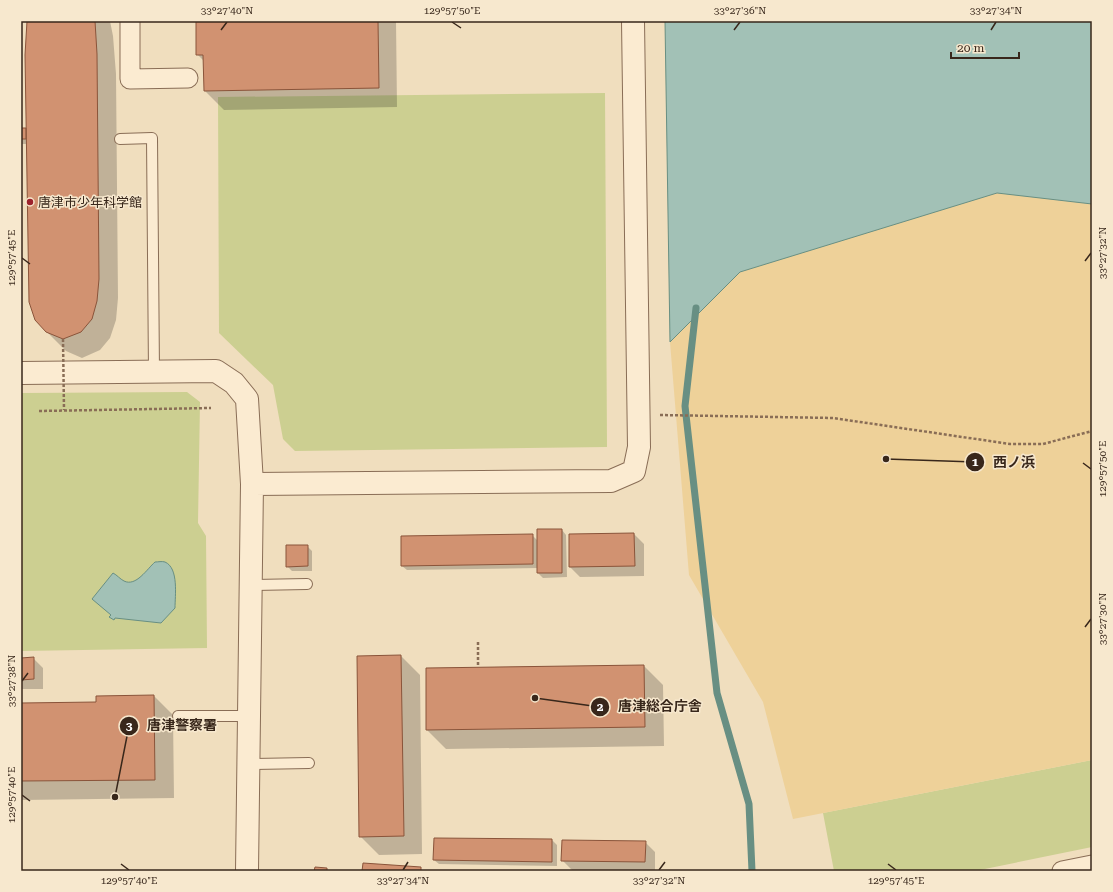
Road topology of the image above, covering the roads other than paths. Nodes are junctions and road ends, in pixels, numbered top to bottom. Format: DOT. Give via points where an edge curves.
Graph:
graph roads {
  1 [pos="130,21"];
  2 [pos="633,21"];
  3 [pos="188,78"];
  4 [pos="120,139"];
  5 [pos="154,372"];
  6 [pos="21,373"];
  7 [pos="252,484"];
  8 [pos="307,584"];
  9 [pos="251,585"];
  10 [pos="178,716"];
  11 [pos="249,716"];
  12 [pos="309,763"];
  13 [pos="249,764"];
  14 [pos="1092,865"];
  15 [pos="248,871"];
  16 [pos="1062,871"];
  1 -- 3 [label="street" via="130,79"];
  2 -- 7 [label="street" via="639,447 634,471 611,481"];
  4 -- 5 [label="lane" via="152,138"];
  5 -- 6 [label="street"];
  5 -- 7 [label="street" via="216,371 234,383 247,399"];
  7 -- 9 [label="street"];
  8 -- 9 [label="lane"];
  9 -- 11 [label="street"];
  10 -- 11 [label="lane"];
  11 -- 13 [label="street"];
  12 -- 13 [label="lane"];
  13 -- 15 [label="street"];
  14 -- 16 [label="street"];
}
